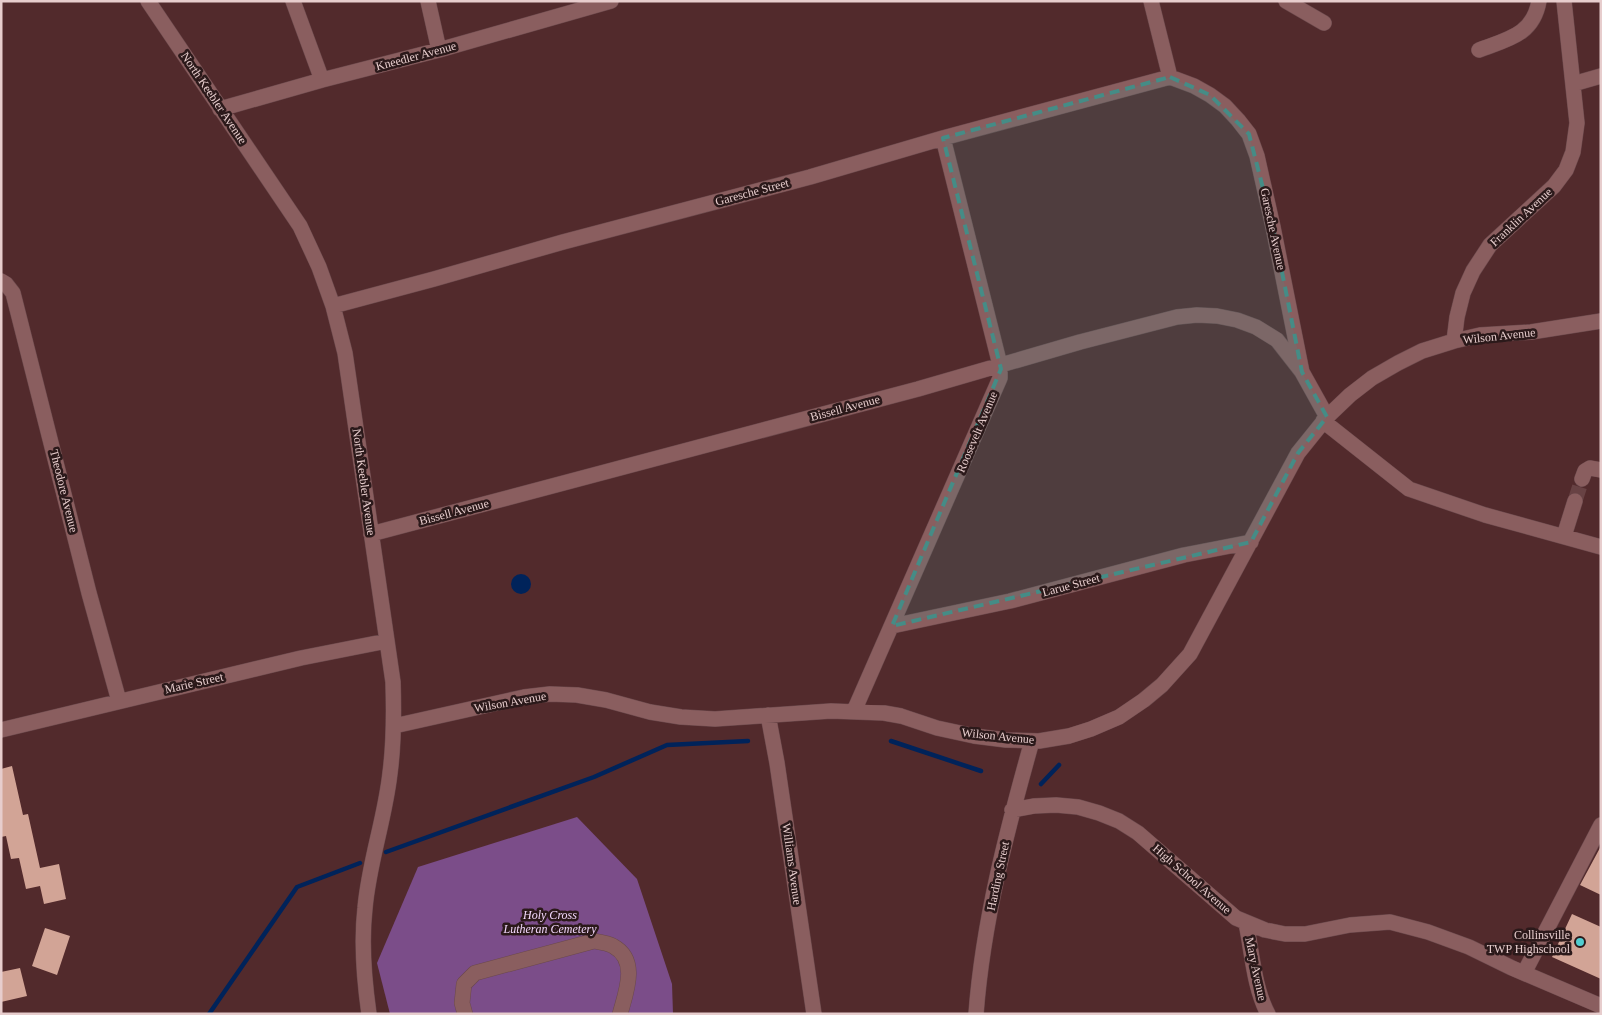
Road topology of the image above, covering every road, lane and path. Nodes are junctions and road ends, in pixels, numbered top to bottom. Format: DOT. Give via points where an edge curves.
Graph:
graph roads {
  1 [pos="148,1"];
  2 [pos="293,1"];
  3 [pos="428,1"];
  4 [pos="1151,1"];
  5 [pos="1286,1"];
  6 [pos="1539,1"];
  7 [pos="1564,1"];
  8 [pos="604,2"];
  9 [pos="1324,23"];
  10 [pos="439,50"];
  11 [pos="1479,50"];
  12 [pos="1601,76"];
  13 [pos="1170,77"];
  14 [pos="322,80"];
  15 [pos="1573,84"];
  16 [pos="220,109"];
  17 [pos="943,138"];
  18 [pos="4,283"];
  19 [pos="333,306"];
  20 [pos="1601,321"];
  21 [pos="1454,341"];
  22 [pos="1000,365"];
  23 [pos="1302,372"];
  24 [pos="1325,419"];
  25 [pos="1601,470"];
  26 [pos="1582,479"];
  27 [pos="1575,501"];
  28 [pos="371,534"];
  29 [pos="1564,536"];
  30 [pos="1251,542"];
  31 [pos="1601,547"];
  32 [pos="892,626"];
  33 [pos="387,641"];
  34 [pos="119,701"];
  35 [pos="854,711"];
  36 [pos="768,715"];
  37 [pos="394,726"];
  38 [pos="1,730"];
  39 [pos="1032,741"];
  40 [pos="1012,810"];
  41 [pos="1601,825"];
  42 [pos="1246,923"];
  43 [pos="1524,973"];
  44 [pos="1601,1006"];
  45 [pos="369,1014"];
  46 [pos="465,1014"];
  47 [pos="620,1014"];
  48 [pos="814,1014"];
  49 [pos="976,1014"];
  50 [pos="1268,1014"];
  1 -- 16 [label="street, North Keebler Avenue"];
  2 -- 14 [label="street"];
  3 -- 10 [label="street"];
  4 -- 13 [label="street"];
  5 -- 9 [label="street"];
  6 -- 11 [label="street" via="1536,17 1527,28"];
  7 -- 15 [label="street, Franklin Avenue"];
  8 -- 10 [label="street, Kneedler Avenue"];
  10 -- 14 [label="street, Kneedler Avenue"];
  12 -- 15 [label="street"];
  13 -- 17 [label="street, Garesche Street"];
  13 -- 23 [label="street, Garesche Avenue" via="1210,95 1225,106 1249,134 1273,227"];
  14 -- 16 [label="street, Kneedler Avenue"];
  15 -- 21 [label="street, Franklin Avenue" via="1577,132 1566,170 1554,186 1490,245 1463,293"];
  16 -- 19 [label="street, North Keebler Avenue" via="300,226"];
  17 -- 19 [label="street, Garesche Street"];
  17 -- 22 [label="street, Roosevelt Avenue"];
  18 -- 34 [label="street, Theodore Avenue" via="13,293 22,325"];
  19 -- 28 [label="street, North Keebler Avenue" via="344,352"];
  20 -- 21 [label="street, Wilson Avenue"];
  21 -- 24 [label="street, Wilson Avenue" via="1422,351 1381,373 1350,395"];
  22 -- 23 [label="street, Bissell Avenue" via="1168,319 1197,315 1237,320 1256,327 1276,340"];
  22 -- 28 [label="street, Bissell Avenue"];
  22 -- 32 [label="street, Roosevelt Avenue" via="1000,378 993,395"];
  23 -- 24 [label="street, Garesche Avenue"];
  24 -- 29 [label="street" via="1409,489 1485,515"];
  24 -- 30 [label="street, Wilson Avenue" via="1298,453"];
  25 -- 26 [label="street" via="1590,468"];
  27 -- 29 [label="street"];
  28 -- 33 [label="street, North Keebler Avenue"];
  29 -- 31 [label="street"];
  30 -- 32 [label="street, Larue Street" via="1184,555 1010,601"];
  30 -- 39 [label="street, Wilson Avenue" via="1190,654 1162,685 1118,717 1092,729"];
  32 -- 35 [label="street, Roosevelt Avenue"];
  33 -- 34 [label="street, Marie Street"];
  33 -- 37 [label="street, North Keebler Avenue" via="393,682"];
  34 -- 38 [label="street, Marie Street"];
  35 -- 36 [label="street, Wilson Avenue"];
  35 -- 39 [label="street, Wilson Avenue" via="901,716 974,736"];
  36 -- 37 [label="street, Wilson Avenue" via="715,719 681,717 606,700 550,694"];
  36 -- 48 [label="street, Williams Avenue"];
  37 -- 45 [label="street, North Keebler Avenue" via="390,775 365,908 363,945"];
  39 -- 40 [label="street, Harding Street"];
  40 -- 42 [label="street, High School Avenue" via="1034,806 1078,807 1119,821 1138,833 1236,918"];
  40 -- 49 [label="street, Harding Street" via="985,938"];
  41 -- 43 [label="street"];
  42 -- 43 [label="street, High School Avenue" via="1285,934 1305,934 1350,925 1390,922 1469,947"];
  42 -- 50 [label="street, Mary Avenue" via="1258,988"];
  43 -- 44 [label="street, High School Avenue"];
  46 -- 47 [label="street" via="462,1003 464,984 475,973 594,941 612,945 624,954 630,970"];
}
